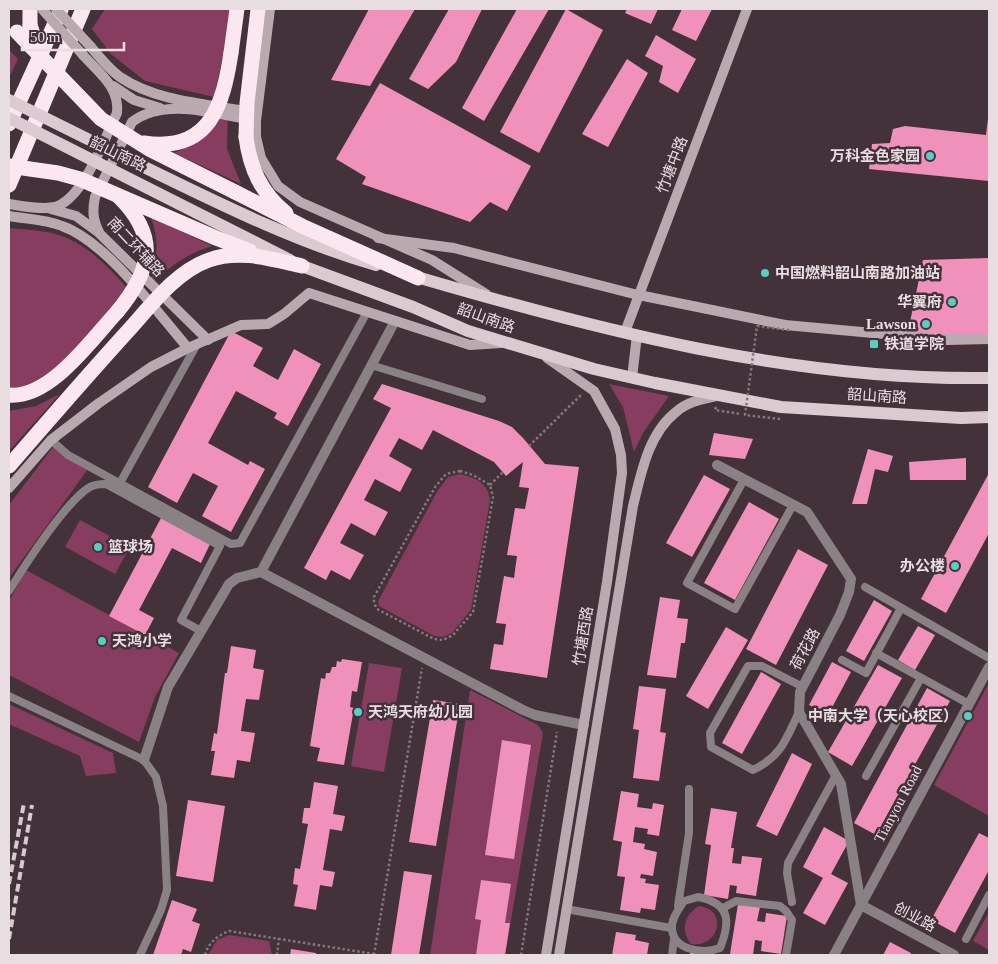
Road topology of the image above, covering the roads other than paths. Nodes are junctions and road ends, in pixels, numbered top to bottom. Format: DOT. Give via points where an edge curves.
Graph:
graph roads {
  1 [pos="30,9"];
  2 [pos="42,9"];
  3 [pos="56,9"];
  4 [pos="62,9"];
  5 [pos="83,9"];
  6 [pos="88,9"];
  7 [pos="237,9"];
  8 [pos="258,9"];
  9 [pos="270,9"];
  10 [pos="747,9"];
  11 [pos="9,24"];
  12 [pos="61,56"];
  13 [pos="43,60"];
  14 [pos="107,80"];
  15 [pos="131,84"];
  16 [pos="147,90"];
  17 [pos="125,95"];
  18 [pos="9,100"];
  19 [pos="141,103"];
  20 [pos="168,109"];
  21 [pos="117,113"];
  22 [pos="256,117"];
  23 [pos="9,118"];
  24 [pos="132,122"];
  25 [pos="9,124"];
  26 [pos="131,139"];
  27 [pos="9,166"];
  28 [pos="9,185"];
  29 [pos="80,188"];
  30 [pos="115,192"];
  31 [pos="95,197"];
  32 [pos="11,204"];
  33 [pos="43,208"];
  34 [pos="67,212"];
  35 [pos="9,216"];
  36 [pos="83,220"];
  37 [pos="60,225"];
  38 [pos="302,226"];
  39 [pos="77,232"];
  40 [pos="100,234"];
  41 [pos="378,238"];
  42 [pos="302,266"];
  43 [pos="418,278"];
  44 [pos="640,295"];
  45 [pos="495,299"];
  46 [pos="367,312"];
  47 [pos="395,321"];
  48 [pos="631,333"];
  49 [pos="208,340"];
  50 [pos="989,340"];
  51 [pos="503,343"];
  52 [pos="192,346"];
  53 [pos="540,353"];
  54 [pos="371,366"];
  55 [pos="632,378"];
  56 [pos="989,378"];
  57 [pos="9,394"];
  58 [pos="716,396"];
  59 [pos="482,399"];
  60 [pos="989,417"];
  61 [pos="51,440"];
  62 [pos="717,465"];
  63 [pos="9,466"];
  64 [pos="120,483"];
  65 [pos="741,485"];
  66 [pos="9,488"];
  67 [pos="793,505"];
  68 [pos="261,572"];
  69 [pos="865,587"];
  70 [pos="9,591"];
  71 [pos="901,608"];
  72 [pos="201,631"];
  73 [pos="876,653"];
  74 [pos="989,658"];
  75 [pos="842,660"];
  76 [pos="989,667"];
  77 [pos="921,678"];
  78 [pos="802,687"];
  79 [pos="9,696"];
  80 [pos="969,704"];
  81 [pos="800,712"];
  82 [pos="584,725"];
  83 [pos="144,760"];
  84 [pos="836,775"];
  85 [pos="866,776"];
  86 [pos="689,789"];
  87 [pos="989,895"];
  88 [pos="792,902"];
  89 [pos="861,905"];
  90 [pos="723,908"];
  91 [pos="566,909"];
  92 [pos="677,911"];
  93 [pos="671,928"];
  94 [pos="674,938"];
  95 [pos="966,939"];
  96 [pos="140,955"];
  97 [pos="546,955"];
  98 [pos="559,955"];
  99 [pos="672,955"];
  100 [pos="786,955"];
  101 [pos="834,955"];
  102 [pos="954,955"];
  1 -- 13 [label="highway, bridge" via="30,25"];
  2 -- 14 [label="street, bridge"];
  3 -- 15 [label="street, bridge" via="104,63"];
  4 -- 25 [label="highway"];
  5 -- 12 [label="highway"];
  6 -- 12 [label="highway"];
  7 -- 26 [label="highway, bridge" via="231,53 217,111 193,136 178,142 160,146"];
  8 -- 38 [label="highway, bridge" via="246,137 254,173 265,193"];
  9 -- 22 [label="street"];
  10 -- 44 [label="street, 竹塘中路"];
  11 -- 13 [label="highway, bridge"];
  12 -- 28 [label="highway"];
  13 -- 26 [label="highway, bridge" via="101,119"];
  14 -- 17 [label="street"];
  14 -- 21 [label="street" via="115,91"];
  15 -- 16 [label="street"];
  15 -- 17 [label="street"];
  16 -- 19 [label="street, 南二环辅路"];
  16 -- 22 [label="street"];
  17 -- 19 [label="street"];
  17 -- 21 [label="street"];
  18 -- 43 [label="main road, 韶山南路, bridge" via="279,231 339,254"];
  19 -- 20 [label="street"];
  19 -- 24 [label="street, 南二环辅路"];
  20 -- 22 [label="street"];
  20 -- 24 [label="street" via="140,115"];
  21 -- 29 [label="street"];
  22 -- 41 [label="street" via="261,158 278,186 300,202"];
  23 -- 42 [label="main road, 韶山南路, bridge"];
  24 -- 31 [label="street, 南二环辅路"];
  26 -- 38 [label="highway, bridge"];
  27 -- 30 [label="highway, bridge" via="58,173"];
  29 -- 33 [label="street" via="66,202"];
  29 -- 34 [label="street"];
  30 -- 42 [label="highway, bridge" via="234,246"];
  30 -- 57 [label="highway, bridge" via="139,222 147,243 140,280 117,312 61,372 27,393"];
  31 -- 36 [label="street"];
  31 -- 40 [label="street, 南二环辅路" via="92,210"];
  32 -- 33 [label="street"];
  33 -- 34 [label="street"];
  34 -- 36 [label="street"];
  34 -- 37 [label="street"];
  35 -- 37 [label="street"];
  36 -- 39 [label="street"];
  36 -- 40 [label="street"];
  37 -- 39 [label="street"];
  38 -- 43 [label="highway"];
  39 -- 52 [label="street" via="123,273"];
  40 -- 49 [label="street, 南二环辅路"];
  41 -- 44 [label="street" via="454,248"];
  41 -- 45 [label="street" via="432,260"];
  42 -- 51 [label="main road, 韶山南路"];
  42 -- 63 [label="highway, bridge" via="248,255 230,255 192,267 138,319"];
  43 -- 45 [label="main road, 韶山南路"];
  44 -- 48 [label="street, 竹塘中路"];
  44 -- 50 [label="street" via="785,324 939,339"];
  45 -- 48 [label="main road, 韶山南路"];
  46 -- 47 [label="street"];
  46 -- 49 [label="street" via="309,293 268,324 241,325"];
  46 -- 64 [label="lane" via="240,544 231,544"];
  47 -- 51 [label="street" via="470,345"];
  47 -- 54 [label="street"];
  48 -- 55 [label="street, 竹塘中路"];
  48 -- 56 [label="main road, 韶山南路" via="779,364 937,378"];
  49 -- 52 [label="street"];
  51 -- 53 [label="main road, 韶山南路"];
  52 -- 61 [label="street" via="151,367"];
  52 -- 64 [label="lane"];
  53 -- 55 [label="main road, 韶山南路"];
  53 -- 82 [label="street, 竹塘西路" via="589,387 604,406 615,429 621,455 622,473"];
  54 -- 59 [label="lane"];
  54 -- 68 [label="street"];
  55 -- 58 [label="main road, 韶山南路"];
  58 -- 60 [label="main road, 韶山南路" via="783,407"];
  58 -- 91 [label="street, 竹塘西路" via="694,402 676,412 661,428 641,473"];
  61 -- 64 [label="lane" via="68,455"];
  61 -- 66 [label="street"];
  62 -- 67 [label="street, 荷花路"];
  65 -- 67 [label="lane" via="687,583 735,609"];
  67 -- 78 [label="street, 荷花路" via="808,512 851,580 840,615"];
  68 -- 72 [label="street" via="237,578 229,584"];
  68 -- 82 [label="street" via="522,710"];
  69 -- 71 [label="lane"];
  70 -- 72 [label="lane" via="79,495 92,485 106,484 220,546 181,620"];
  71 -- 73 [label="lane"];
  71 -- 74 [label="lane"];
  72 -- 83 [label="street" via="168,687"];
  73 -- 75 [label="lane" via="866,673"];
  73 -- 77 [label="lane"];
  76 -- 80 [label="street, Tianyou Road"];
  77 -- 80 [label="lane"];
  77 -- 85 [label="lane"];
  78 -- 81 [label="street, 荷花路"];
  78 -- 81 [label="lane" via="762,666 748,666 710,733 712,747 753,770 770,762 779,751"];
  79 -- 83 [label="lane"];
  80 -- 89 [label="street, Tianyou Road"];
  81 -- 84 [label="street"];
  82 -- 97 [label="street, 竹塘西路"];
  83 -- 96 [label="lane" via="156,777 163,806 167,890"];
  84 -- 88 [label="lane" via="788,863"];
  84 -- 89 [label="street" via="841,784"];
  86 -- 92 [label="lane" via="689,832"];
  87 -- 95 [label="lane"];
  89 -- 101 [label="street, Tianyou Road"];
  89 -- 102 [label="street, 创业路"];
  90 -- 92 [label="lane" via="711,899 698,897 684,901"];
  90 -- 94 [label="lane" via="727,921 720,948 710,951 683,947"];
  90 -- 100 [label="lane" via="742,900 780,906 792,920"];
  91 -- 93 [label="lane"];
  91 -- 98 [label="street, 竹塘西路"];
  92 -- 93 [label="lane"];
  93 -- 94 [label="lane"];
  94 -- 99 [label="lane"];
}
